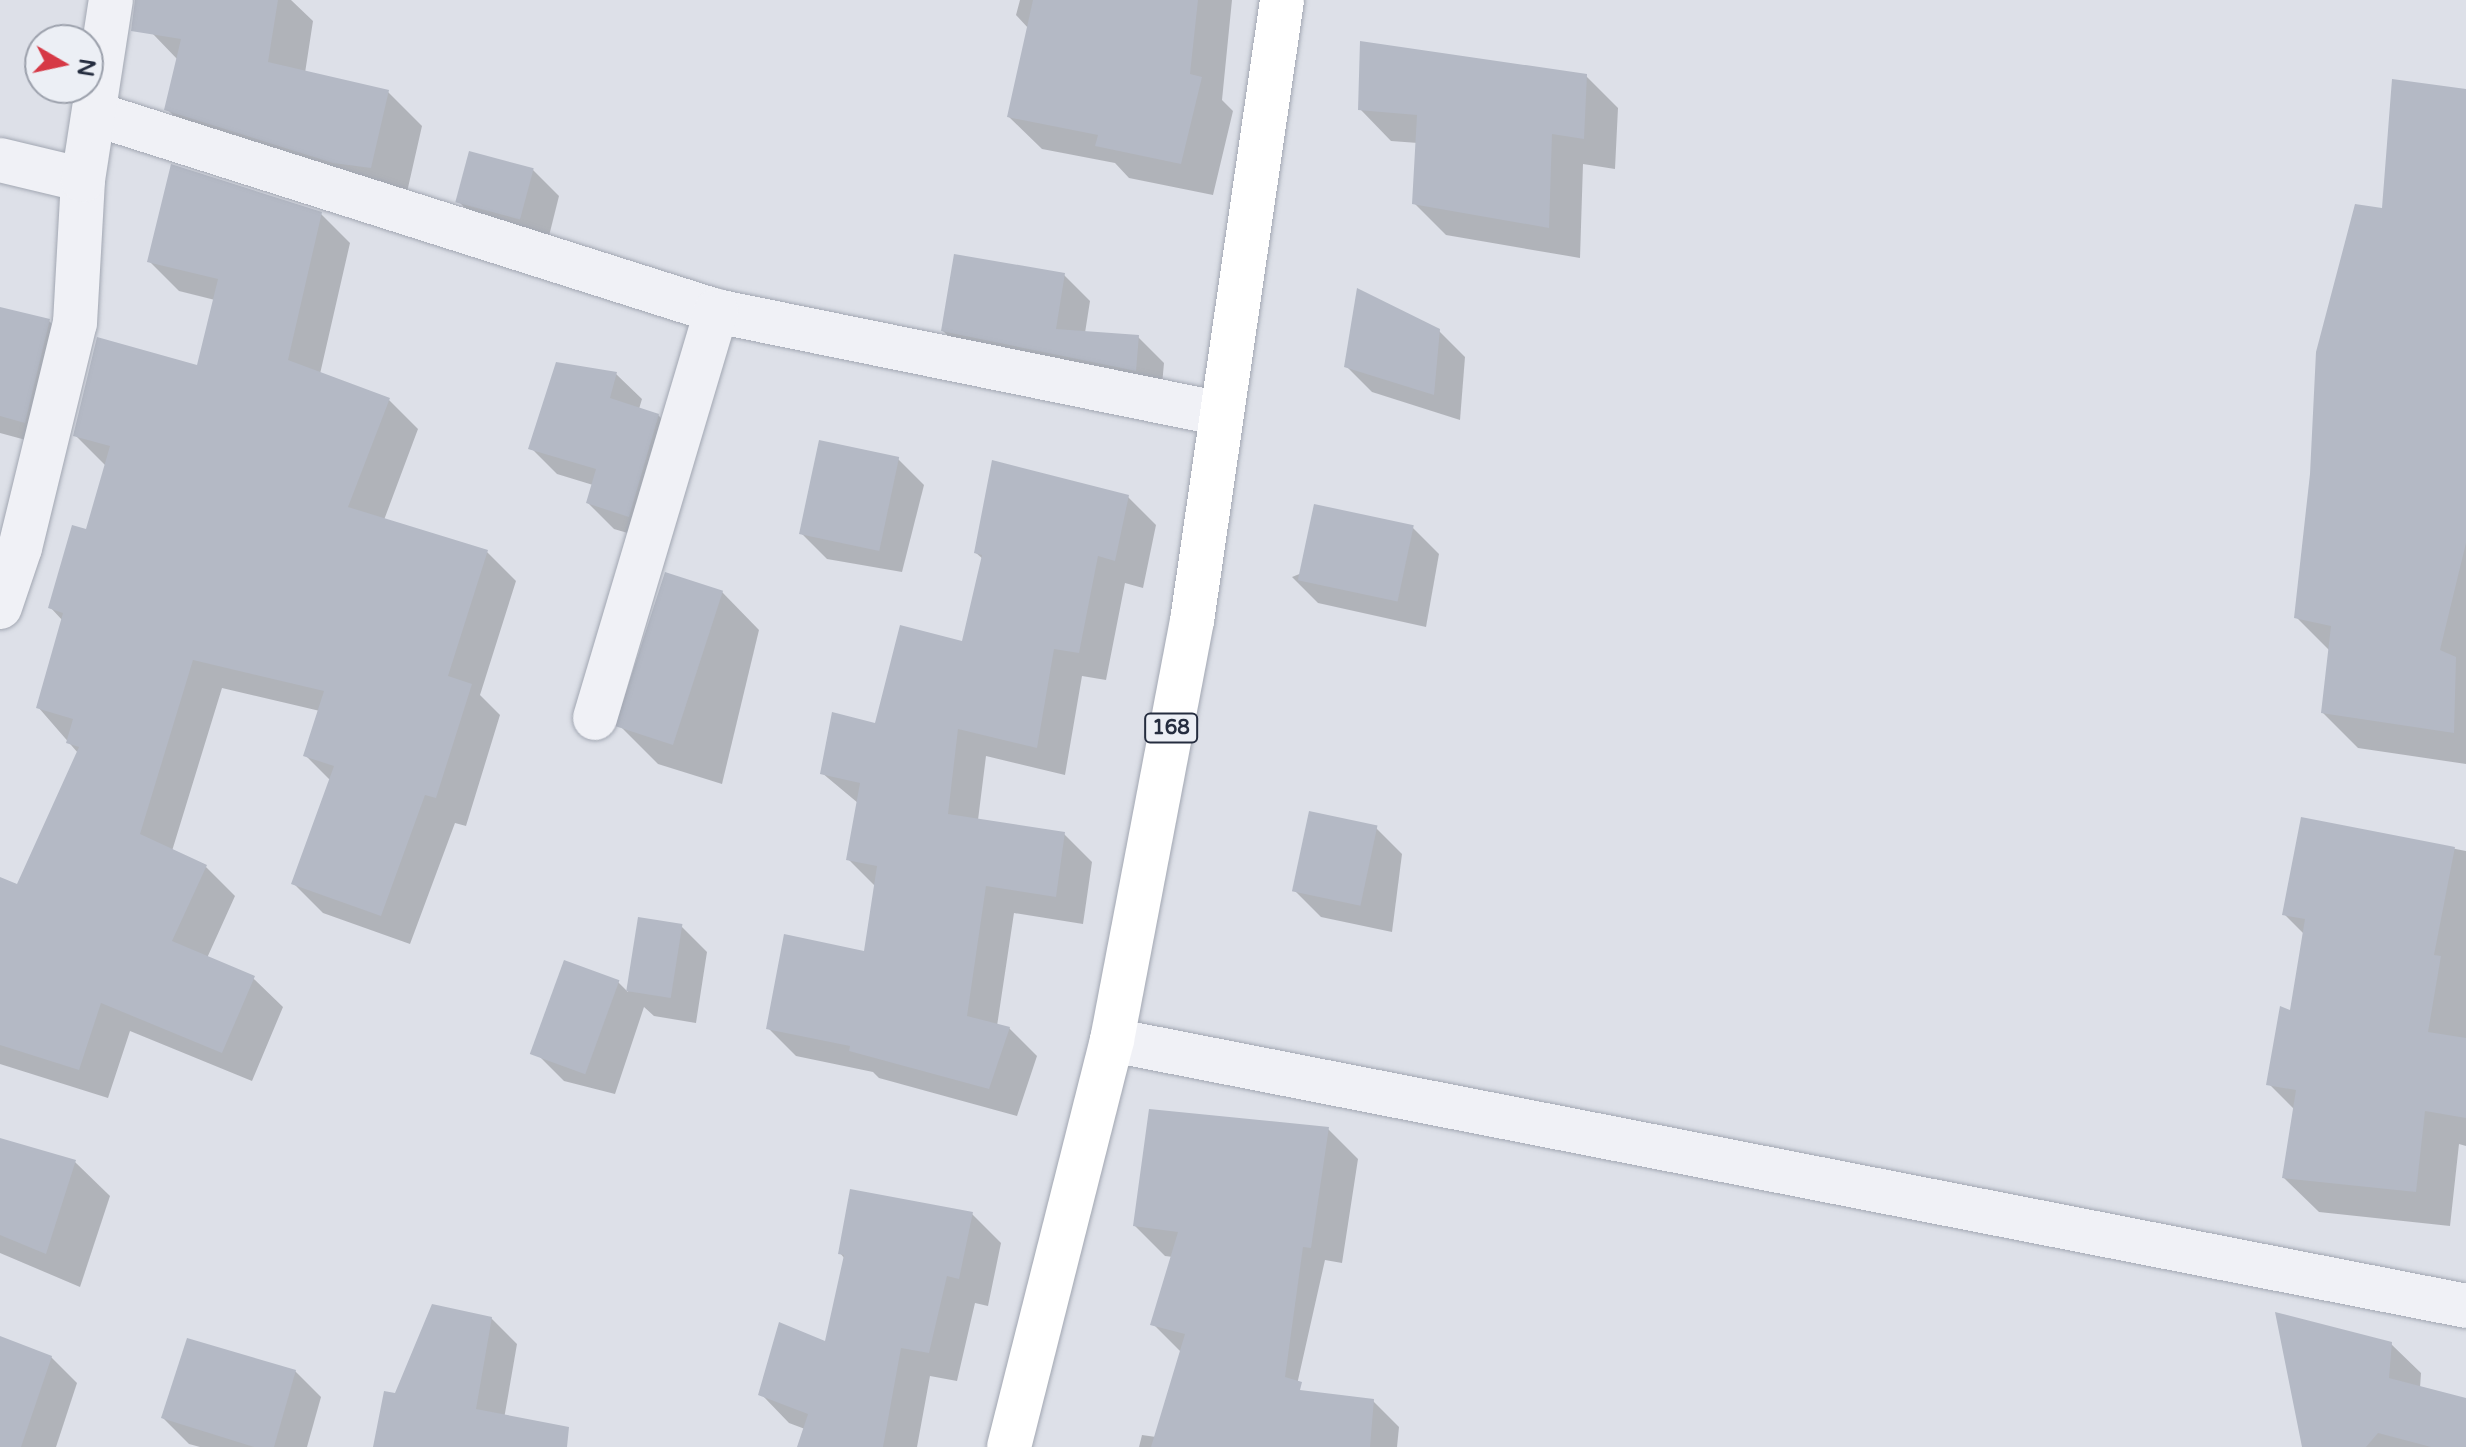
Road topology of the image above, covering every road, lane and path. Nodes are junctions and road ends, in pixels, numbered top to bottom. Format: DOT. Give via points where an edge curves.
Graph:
graph roads {
  1 [pos="111,0"];
  2 [pos="1282,0"];
  3 [pos="95,114"];
  4 [pos="0,160"];
  5 [pos="83,180"];
  6 [pos="716,311"];
  7 [pos="1222,414"];
  8 [pos="10,545"];
  9 [pos="0,607"];
  10 [pos="595,718"];
  11 [pos="1112,1040"];
  12 [pos="2466,1295"];
  13 [pos="2466,1306"];
  14 [pos="1009,1447"];
  1 -- 3 [label="street"];
  2 -- 7 [label="main road, 168"];
  3 -- 5 [label="street"];
  3 -- 6 [label="street"];
  4 -- 5 [label="street"];
  5 -- 8 [label="street" via="75,323"];
  6 -- 7 [label="street"];
  6 -- 10 [label="street"];
  7 -- 11 [label="main road, 168" via="1192,621"];
  8 -- 9 [label="street"];
  11 -- 13 [label="street"];
  11 -- 14 [label="main road, 168"];
  12 -- 13 [label="street"];
}
